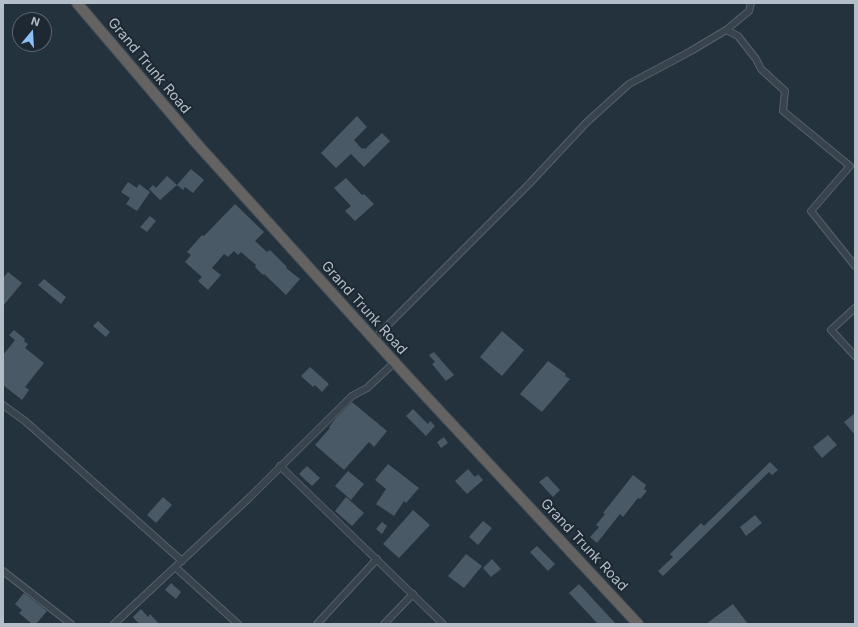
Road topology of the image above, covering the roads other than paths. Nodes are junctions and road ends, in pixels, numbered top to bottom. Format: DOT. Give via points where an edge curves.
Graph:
graph roads {
  1 [pos="77,3"];
  2 [pos="752,3"];
  3 [pos="726,30"];
  4 [pos="855,266"];
  5 [pos="855,308"];
  6 [pos="374,339"];
  7 [pos="855,356"];
  8 [pos="395,362"];
  9 [pos="3,405"];
  10 [pos="280,466"];
  11 [pos="377,559"];
  12 [pos="182,560"];
  13 [pos="175,567"];
  14 [pos="3,571"];
  15 [pos="413,594"];
  16 [pos="71,624"];
  17 [pos="114,624"];
  18 [pos="238,624"];
  19 [pos="317,624"];
  20 [pos="384,624"];
  21 [pos="443,624"];
  22 [pos="638,624"];
  1 -- 6 [label="highway, Grand Trunk Road" via="198,145"];
  2 -- 3 [label="street" via="749,11"];
  3 -- 4 [label="street" via="738,36 761,69 785,91 783,111 850,166 811,211"];
  3 -- 6 [label="street" via="629,84 587,122 529,184"];
  5 -- 7 [label="street" via="831,330"];
  6 -- 8 [label="highway, Grand Trunk Road"];
  8 -- 10 [label="street" via="367,388 352,396"];
  8 -- 22 [label="highway, Grand Trunk Road"];
  9 -- 12 [label="street" via="31,426"];
  10 -- 11 [label="street"];
  10 -- 12 [label="street"];
  11 -- 15 [label="street"];
  11 -- 19 [label="street"];
  12 -- 13 [label="street"];
  13 -- 17 [label="street"];
  13 -- 18 [label="street"];
  14 -- 16 [label="street"];
  15 -- 20 [label="street"];
  15 -- 21 [label="street"];
}
